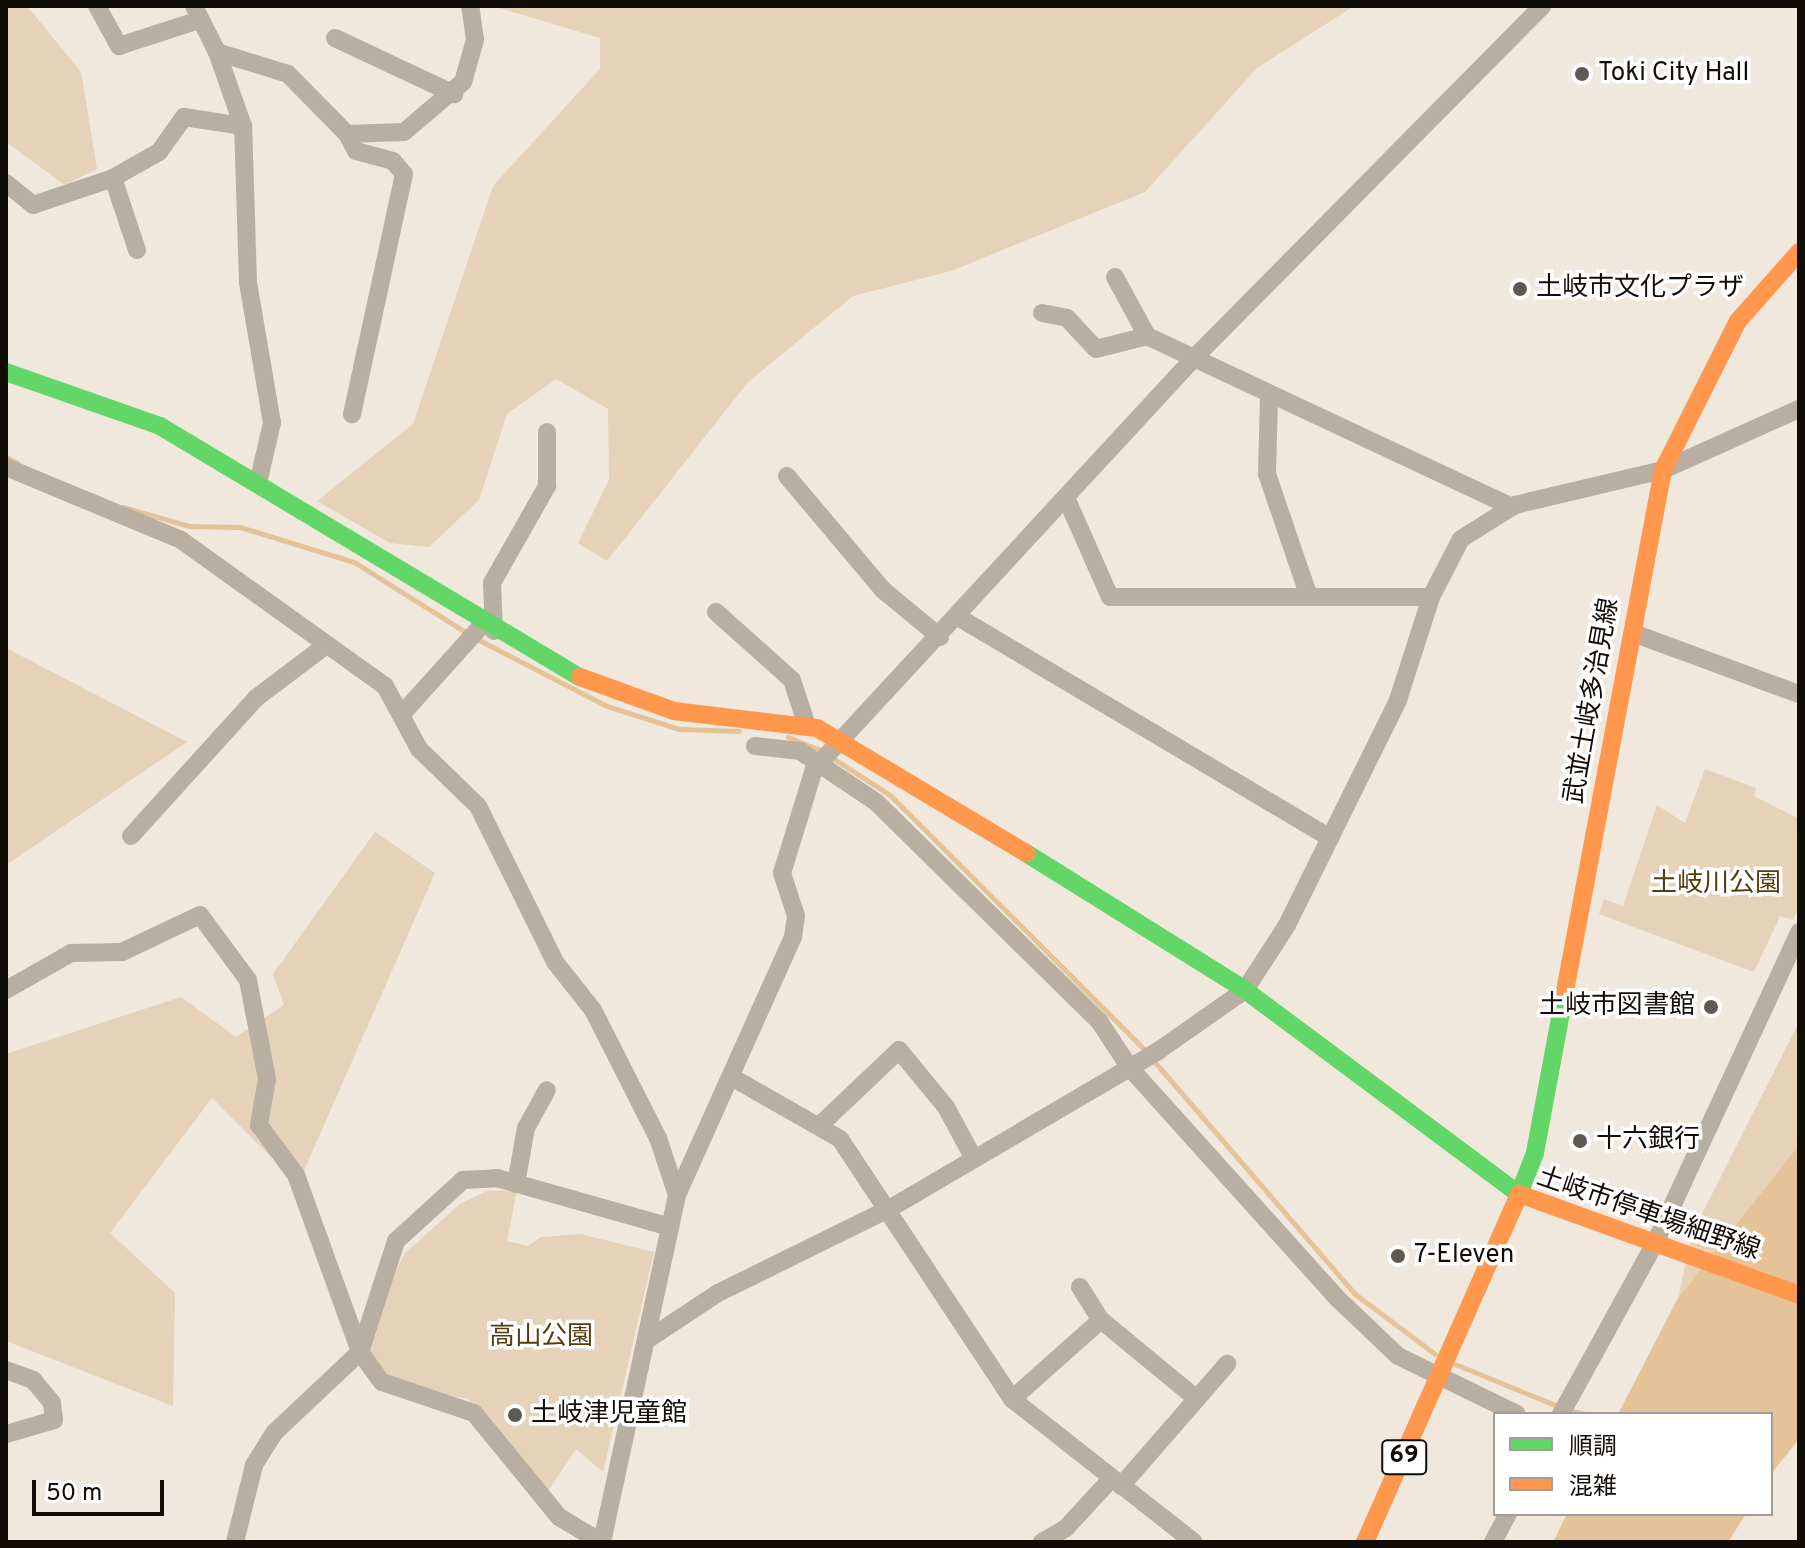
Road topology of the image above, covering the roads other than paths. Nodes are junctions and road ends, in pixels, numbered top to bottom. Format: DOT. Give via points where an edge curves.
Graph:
graph roads {
  1 [pos="97,6"];
  2 [pos="470,6"];
  3 [pos="1542,6"];
  4 [pos="195,13"];
  5 [pos="335,38"];
  6 [pos="217,52"];
  7 [pos="454,94"];
  8 [pos="243,126"];
  9 [pos="347,134"];
  10 [pos="113,178"];
  11 [pos="6,183"];
  12 [pos="137,250"];
  13 [pos="1799,252"];
  14 [pos="1115,277"];
  15 [pos="1042,313"];
  16 [pos="1147,336"];
  17 [pos="1195,357"];
  18 [pos="6,372"];
  19 [pos="1269,397"];
  20 [pos="1799,409"];
  21 [pos="352,414"];
  22 [pos="547,432"];
  23 [pos="6,467"];
  24 [pos="1663,470"];
  25 [pos="787,476"];
  26 [pos="258,483"];
  27 [pos="1067,500"];
  28 [pos="1512,507"];
  29 [pos="1308,594"];
  30 [pos="1431,597"];
  31 [pos="716,612"];
  32 [pos="958,617"];
  33 [pos="485,628"];
  34 [pos="1633,633"];
  35 [pos="940,637"];
  36 [pos="325,646"];
  37 [pos="1799,694"];
  38 [pos="402,714"];
  39 [pos="807,726"];
  40 [pos="755,746"];
  41 [pos="829,754"];
  42 [pos="131,836"];
  43 [pos="1330,838"];
  44 [pos="1799,932"];
  45 [pos="6,990"];
  46 [pos="1245,990"];
  47 [pos="1135,1066"];
  48 [pos="735,1079"];
  49 [pos="547,1090"];
  50 [pos="820,1125"];
  51 [pos="974,1159"];
  52 [pos="516,1184"];
  53 [pos="1519,1194"];
  54 [pos="677,1195"];
  55 [pos="889,1209"];
  56 [pos="670,1227"];
  57 [pos="1654,1245"];
  58 [pos="1080,1287"];
  59 [pos="1799,1295"];
  60 [pos="1101,1320"];
  61 [pos="650,1338"];
  62 [pos="360,1352"];
  63 [pos="1227,1364"];
  64 [pos="6,1370"];
  65 [pos="1441,1377"];
  66 [pos="1012,1399"];
  67 [pos="1197,1399"];
  68 [pos="1513,1412"];
  69 [pos="1562,1412"];
  70 [pos="6,1434"];
  71 [pos="1116,1482"];
  72 [pos="1507,1516"];
  73 [pos="235,1542"];
  74 [pos="602,1542"];
  75 [pos="1042,1542"];
  76 [pos="1194,1542"];
  77 [pos="1365,1542"];
  78 [pos="1493,1542"];
  1 -- 4 [label="street" via="119,46"];
  2 -- 7 [label="street" via="475,40"];
  3 -- 17 [label="street"];
  4 -- 6 [label="street"];
  5 -- 7 [label="street"];
  6 -- 8 [label="street"];
  6 -- 9 [label="street" via="288,74"];
  7 -- 9 [label="street" via="404,132"];
  8 -- 10 [label="street" via="184,117 159,152"];
  8 -- 26 [label="street" via="248,282 272,423"];
  9 -- 21 [label="street" via="356,151 393,161 404,174"];
  10 -- 11 [label="street" via="33,205"];
  10 -- 12 [label="street"];
  13 -- 24 [label="street, 武並土岐多治見線" via="1738,321"];
  14 -- 16 [label="street"];
  15 -- 16 [label="street" via="1067,318 1096,349"];
  16 -- 17 [label="street"];
  17 -- 19 [label="street"];
  17 -- 27 [label="street"];
  18 -- 26 [label="street" via="106,402"];
  19 -- 28 [label="street"];
  19 -- 29 [label="street" via="1267,474"];
  20 -- 24 [label="street"];
  22 -- 33 [label="street" via="547,486 492,583"];
  23 -- 36 [label="street" via="147,521"];
  24 -- 28 [label="street"];
  24 -- 34 [label="street, 武並土岐多治見線"];
  25 -- 35 [label="street" via="883,590"];
  26 -- 33 [label="street" via="377,551"];
  27 -- 29 [label="street" via="1110,597"];
  27 -- 32 [label="street"];
  28 -- 30 [label="street" via="1461,539"];
  29 -- 30 [label="street"];
  30 -- 43 [label="street" via="1398,700"];
  31 -- 39 [label="street" via="792,680"];
  32 -- 35 [label="street"];
  32 -- 43 [label="street"];
  33 -- 38 [label="street"];
  33 -- 39 [label="street" via="561,670 674,711"];
  34 -- 37 [label="street"];
  34 -- 53 [label="street, 武並土岐多治見線" via="1535,1153"];
  35 -- 41 [label="street"];
  36 -- 38 [label="street" via="372,674"];
  36 -- 42 [label="street" via="256,698"];
  38 -- 54 [label="street" via="419,749 478,806 555,962 593,1010 658,1138"];
  39 -- 41 [label="street"];
  40 -- 41 [label="street"];
  41 -- 46 [label="street" via="980,818"];
  41 -- 47 [label="street" via="997,915"];
  41 -- 48 [label="street" via="782,873 796,916 793,937"];
  43 -- 46 [label="street"];
  44 -- 57 [label="street"];
  45 -- 62 [label="street" via="71,953 122,952 200,915 248,980 267,1079 259,1125 296,1175"];
  46 -- 47 [label="street"];
  46 -- 53 [label="street"];
  47 -- 51 [label="street"];
  47 -- 65 [label="street" via="1336,1297 1398,1356"];
  48 -- 50 [label="street"];
  48 -- 54 [label="street"];
  49 -- 52 [label="street" via="526,1128"];
  50 -- 51 [label="street" via="899,1050 946,1107"];
  50 -- 55 [label="street" via="840,1139"];
  51 -- 55 [label="street"];
  52 -- 56 [label="street"];
  52 -- 62 [label="street" via="482,1175 463,1180 403,1230"];
  53 -- 57 [label="street, 土岐市停車場細野線"];
  53 -- 65 [label="street, 土岐市停車場細野線 / 69"];
  54 -- 56 [label="street"];
  55 -- 61 [label="street" via="718,1293"];
  55 -- 66 [label="street" via="982,1364"];
  56 -- 61 [label="street"];
  57 -- 59 [label="street, 土岐市停車場細野線"];
  57 -- 69 [label="street"];
  58 -- 60 [label="street"];
  60 -- 66 [label="street"];
  60 -- 67 [label="street"];
  61 -- 74 [label="street"];
  62 -- 73 [label="street" via="275,1432 254,1465"];
  62 -- 74 [label="street" via="382,1382 474,1413 559,1517"];
  63 -- 67 [label="street"];
  64 -- 70 [label="street" via="33,1380 52,1403 54,1420 32,1432"];
  65 -- 68 [label="street"];
  65 -- 77 [label="street, 土岐市停車場細野線 / 69"];
  66 -- 71 [label="street"];
  67 -- 71 [label="street"];
  71 -- 75 [label="street" via="1066,1528"];
  71 -- 76 [label="street"];
  72 -- 78 [label="street"];
}
